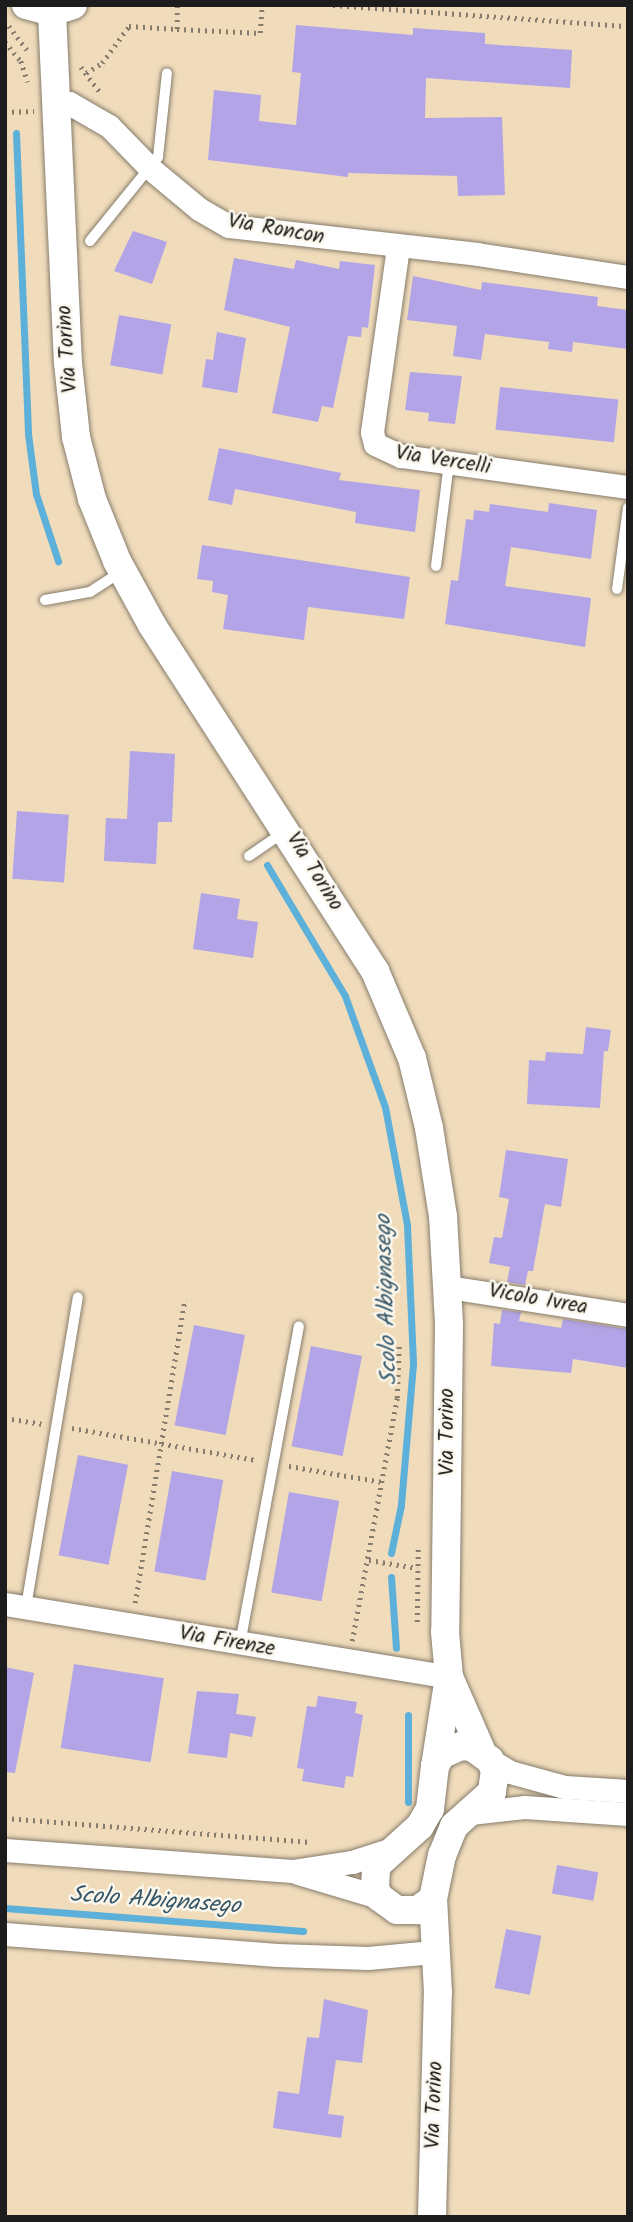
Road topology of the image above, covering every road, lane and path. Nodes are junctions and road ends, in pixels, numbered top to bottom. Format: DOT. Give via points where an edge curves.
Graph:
graph roads {
  1 [pos="177,5"];
  2 [pos="262,5"];
  3 [pos="333,5"];
  4 [pos="50,7"];
  5 [pos="5,22"];
  6 [pos="628,26"];
  7 [pos="177,29"];
  8 [pos="5,42"];
  9 [pos="31,57"];
  10 [pos="86,73"];
  11 [pos="167,73"];
  12 [pos="29,85"];
  13 [pos="39,108"];
  14 [pos="5,112"];
  15 [pos="151,169"];
  16 [pos="90,241"];
  17 [pos="398,247"];
  18 [pos="628,277"];
  19 [pos="450,463"];
  20 [pos="628,487"];
  21 [pos="628,508"];
  22 [pos="436,566"];
  23 [pos="122,570"];
  24 [pos="617,589"];
  25 [pos="45,600"];
  26 [pos="288,830"];
  27 [pos="249,856"];
  28 [pos="448,1287"];
  29 [pos="78,1297"];
  30 [pos="185,1299"];
  31 [pos="628,1315"];
  32 [pos="299,1326"];
  33 [pos="399,1345"];
  34 [pos="5,1418"];
  35 [pos="57,1426"];
  36 [pos="161,1443"];
  37 [pos="274,1463"];
  38 [pos="383,1482"];
  39 [pos="419,1542"];
  40 [pos="369,1560"];
  41 [pos="415,1567"];
  42 [pos="446,1569"];
  43 [pos="16,1606"];
  44 [pos="132,1625"];
  45 [pos="418,1625"];
  46 [pos="240,1644"];
  47 [pos="347,1662"];
  48 [pos="449,1677"];
  49 [pos="486,1756"];
  50 [pos="435,1766"];
  51 [pos="628,1791"];
  52 [pos="470,1813"];
  53 [pos="628,1814"];
  54 [pos="5,1818"];
  55 [pos="317,1843"];
  56 [pos="5,1850"];
  57 [pos="390,1850"];
  58 [pos="292,1871"];
  59 [pos="433,1899"];
  60 [pos="388,1904"];
  61 [pos="5,1934"];
  62 [pos="422,1953"];
  63 [pos="438,1993"];
  64 [pos="432,2217"];
  1 -- 7 [label="path"];
  2 -- 7 [label="path" via="260,33"];
  3 -- 6 [label="path"];
  4 -- 13 [label="street"];
  5 -- 9 [label="path"];
  7 -- 10 [label="path" via="129,26 102,63"];
  8 -- 12 [label="path" via="21,61"];
  11 -- 15 [label="lane" via="158,157"];
  13 -- 14 [label="path"];
  13 -- 15 [label="street, Via Roncon" via="69,103 109,127"];
  13 -- 23 [label="street, Via Torino" via="76,437 92,499"];
  15 -- 16 [label="lane"];
  15 -- 17 [label="street, Via Roncon" via="199,209 229,226"];
  17 -- 18 [label="street, Via Roncon"];
  17 -- 19 [label="street, Via Vercelli" via="372,432 375,444 389,454"];
  19 -- 20 [label="street, Via Vercelli"];
  19 -- 22 [label="lane"];
  21 -- 24 [label="lane"];
  23 -- 25 [label="lane" via="90,592"];
  23 -- 26 [label="street, Via Torino" via="182,674"];
  26 -- 27 [label="lane"];
  26 -- 28 [label="street, Via Torino" via="375,971 412,1058 429,1128"];
  28 -- 31 [label="street, Vicolo Ivrea"];
  28 -- 42 [label="street, Via Torino"];
  29 -- 35 [label="lane"];
  30 -- 36 [label="path"];
  32 -- 37 [label="lane"];
  33 -- 38 [label="path" via="397,1398"];
  34 -- 35 [label="path"];
  35 -- 36 [label="path"];
  35 -- 43 [label="lane"];
  36 -- 37 [label="path"];
  36 -- 44 [label="path"];
  37 -- 38 [label="path"];
  37 -- 46 [label="lane"];
  38 -- 40 [label="path"];
  39 -- 41 [label="path"];
  40 -- 41 [label="path"];
  40 -- 47 [label="path"];
  41 -- 42 [label="path"];
  41 -- 45 [label="path"];
  42 -- 48 [label="street, Via Torino"];
  43 -- 44 [label="street, Via Firenze"];
  44 -- 46 [label="street, Via Firenze"];
  46 -- 47 [label="street, Via Firenze"];
  47 -- 48 [label="street, Via Firenze"];
  48 -- 49 [label="street, Via Torino"];
  48 -- 50 [label="street, Via Torino"];
  49 -- 50 [label="street" via="472,1747 450,1749"];
  49 -- 51 [label="street" via="510,1772 565,1787"];
  49 -- 52 [label="street, Via Torino" via="496,1780 492,1792"];
  50 -- 57 [label="street, Via Torino" via="430,1809 409,1838"];
  52 -- 53 [label="street" via="524,1807"];
  52 -- 59 [label="street, Via Torino" via="449,1837"];
  54 -- 55 [label="path"];
  56 -- 58 [label="street"];
  57 -- 58 [label="street" via="352,1862"];
  57 -- 60 [label="street" via="376,1866"];
  58 -- 60 [label="street"];
  59 -- 60 [label="street" via="418,1910"];
  59 -- 63 [label="street, Via Torino"];
  60 -- 62 [label="street, Via Torino"];
  61 -- 62 [label="street" via="277,1955 368,1958"];
  62 -- 63 [label="street, Via Torino"];
  63 -- 64 [label="street, Via Torino"];
}
